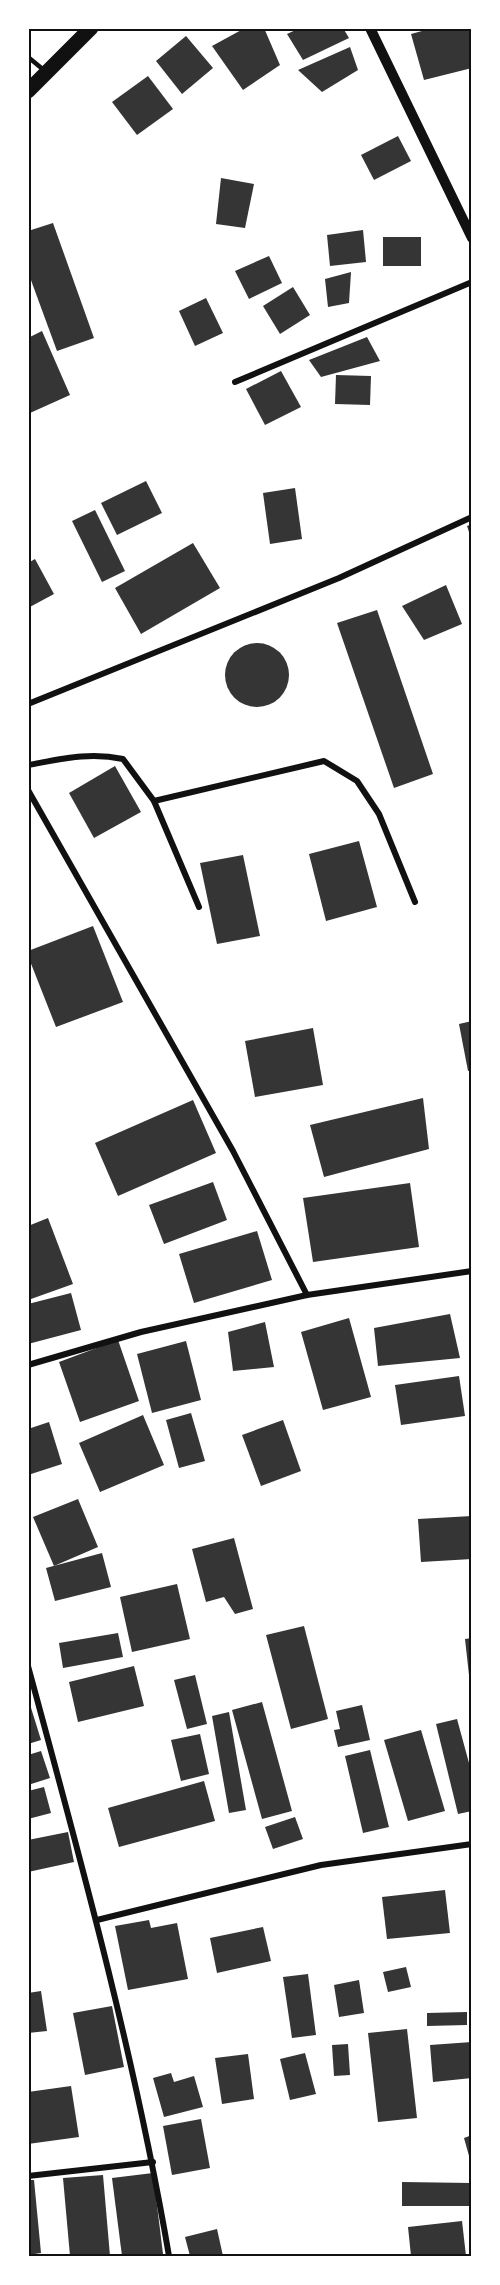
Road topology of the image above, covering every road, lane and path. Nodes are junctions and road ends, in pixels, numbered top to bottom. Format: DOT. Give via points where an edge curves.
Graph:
graph roads {
  1 [pos="91,28"];
  2 [pos="370,28"];
  3 [pos="28,57"];
  4 [pos="47,73"];
  5 [pos="28,91"];
  6 [pos="471,238"];
  7 [pos="471,282"];
  8 [pos="235,382"];
  9 [pos="471,517"];
  10 [pos="28,704"];
  11 [pos="28,765"];
  12 [pos="28,790"];
  13 [pos="154,801"];
  14 [pos="415,902"];
  15 [pos="199,907"];
  16 [pos="471,1270"];
  17 [pos="307,1294"];
  18 [pos="28,1365"];
  19 [pos="28,1665"];
  20 [pos="471,1844"];
  21 [pos="97,1920"];
  22 [pos="153,2162"];
  23 [pos="28,2176"];
  24 [pos="169,2256"];
  1 -- 4 [label="main road"];
  2 -- 6 [label="street"];
  3 -- 4 [label="lane"];
  4 -- 5 [label="main road"];
  7 -- 8 [label="street"];
  9 -- 10 [label="street" via="339,578"];
  11 -- 13 [label="street" via="87,754 123,759"];
  12 -- 17 [label="street" via="233,1151"];
  13 -- 14 [label="street" via="324,761 357,781 380,814"];
  13 -- 15 [label="street"];
  16 -- 17 [label="street"];
  17 -- 18 [label="street" via="141,1332"];
  19 -- 21 [label="street"];
  20 -- 21 [label="street" via="321,1865"];
  21 -- 22 [label="street"];
  22 -- 23 [label="street"];
  22 -- 24 [label="street"];
}
